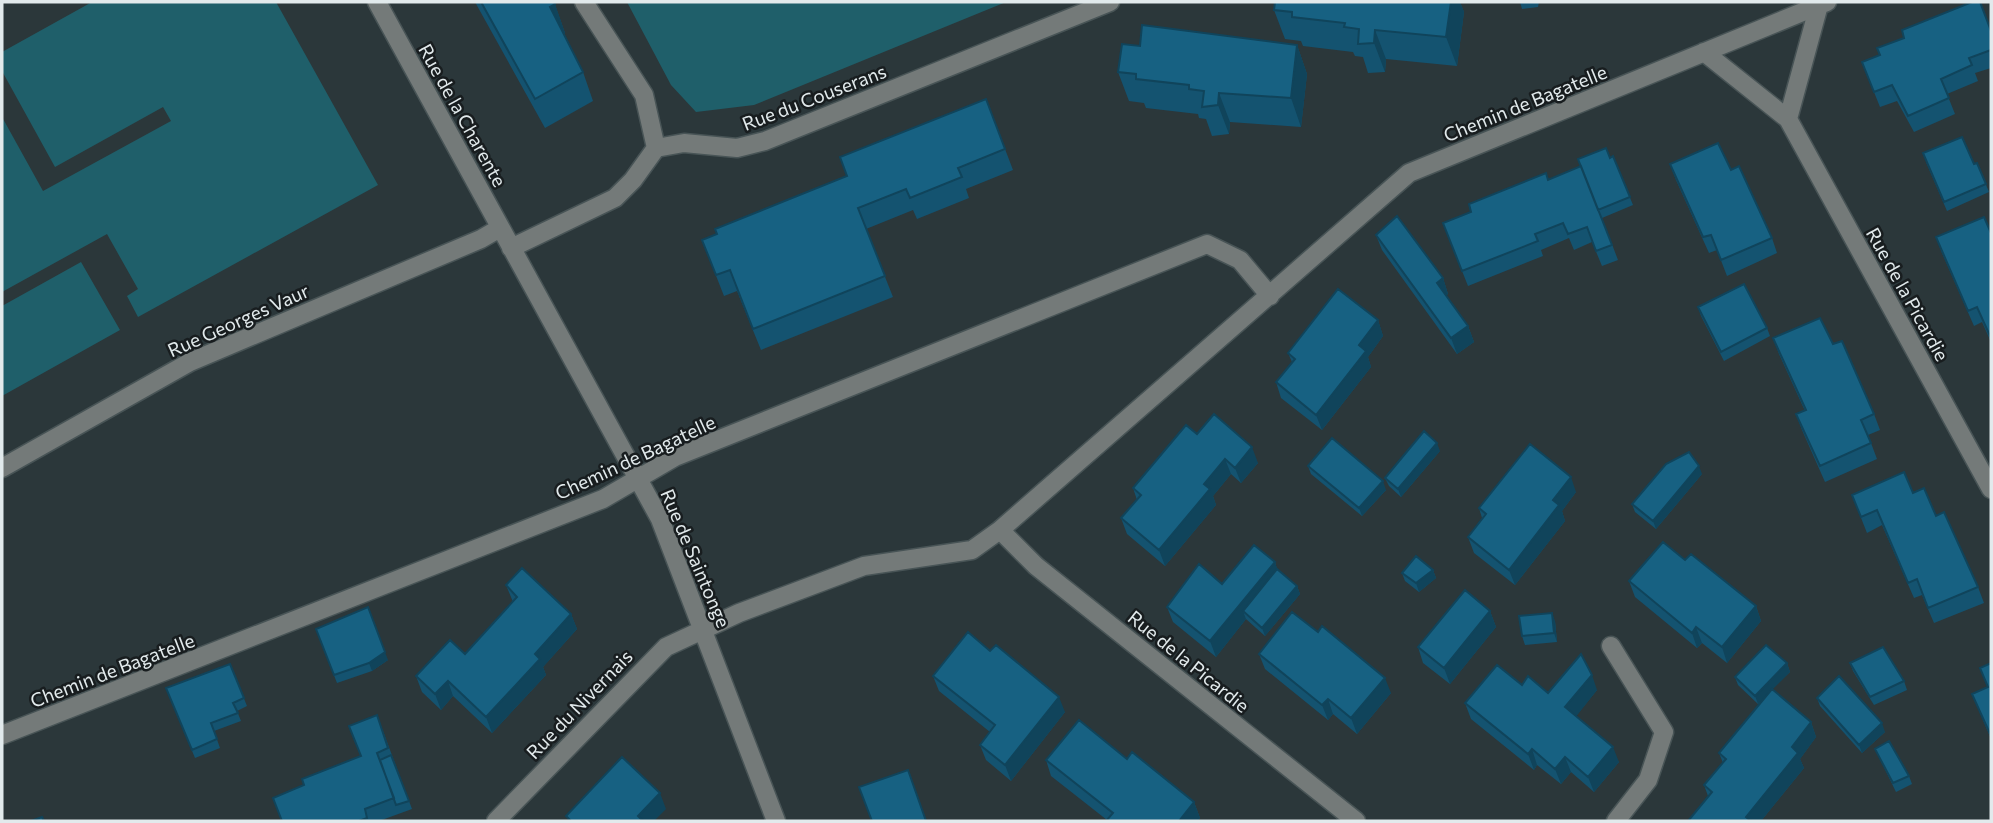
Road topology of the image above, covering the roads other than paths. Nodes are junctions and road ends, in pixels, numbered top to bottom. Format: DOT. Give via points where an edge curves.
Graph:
graph roads {
  1 [pos="377,2"];
  2 [pos="584,2"];
  3 [pos="1110,2"];
  4 [pos="1823,3"];
  5 [pos="1704,52"];
  6 [pos="1788,119"];
  7 [pos="656,148"];
  8 [pos="500,228"];
  9 [pos="511,248"];
  10 [pos="1270,296"];
  11 [pos="2,468"];
  12 [pos="639,478"];
  13 [pos="1991,489"];
  14 [pos="1000,530"];
  15 [pos="704,630"];
  16 [pos="1611,646"];
  17 [pos="2,735"];
  18 [pos="496,821"];
  19 [pos="776,821"];
  20 [pos="1356,821"];
  21 [pos="1616,821"];
  1 -- 8 [label="street, Rue de la Charente"];
  2 -- 7 [label="street" via="644,95"];
  3 -- 7 [label="street, Rue du Couserans" via="765,141 737,149 684,143"];
  4 -- 5 [label="street, Chemin de Bagatelle"];
  4 -- 6 [label="street"];
  5 -- 6 [label="street, Rue de la Picardie"];
  5 -- 10 [label="street, Chemin de Bagatelle" via="1409,173"];
  6 -- 13 [label="street, Rue de la Picardie"];
  7 -- 9 [label="street" via="615,198"];
  8 -- 9 [label="street, Rue de la Charente"];
  8 -- 11 [label="street, Rue Georges Vaur" via="190,362"];
  9 -- 12 [label="street, Rue de Saintonge"];
  10 -- 12 [label="street, Chemin de Bagatelle" via="1240,260 1207,244 674,457"];
  10 -- 14 [label="street, Chemin de Bagatelle"];
  12 -- 15 [label="street, Rue de Saintonge"];
  12 -- 17 [label="street, Chemin de Bagatelle" via="578,509"];
  14 -- 15 [label="street, Chemin de Bagatelle" via="972,550 864,566"];
  14 -- 20 [label="street, Rue de la Picardie" via="1036,566"];
  15 -- 18 [label="street, Rue du Nivernais" via="666,647"];
  15 -- 19 [label="street, Rue de Saintonge"];
  16 -- 21 [label="street" via="1664,732 1648,780"];
}
